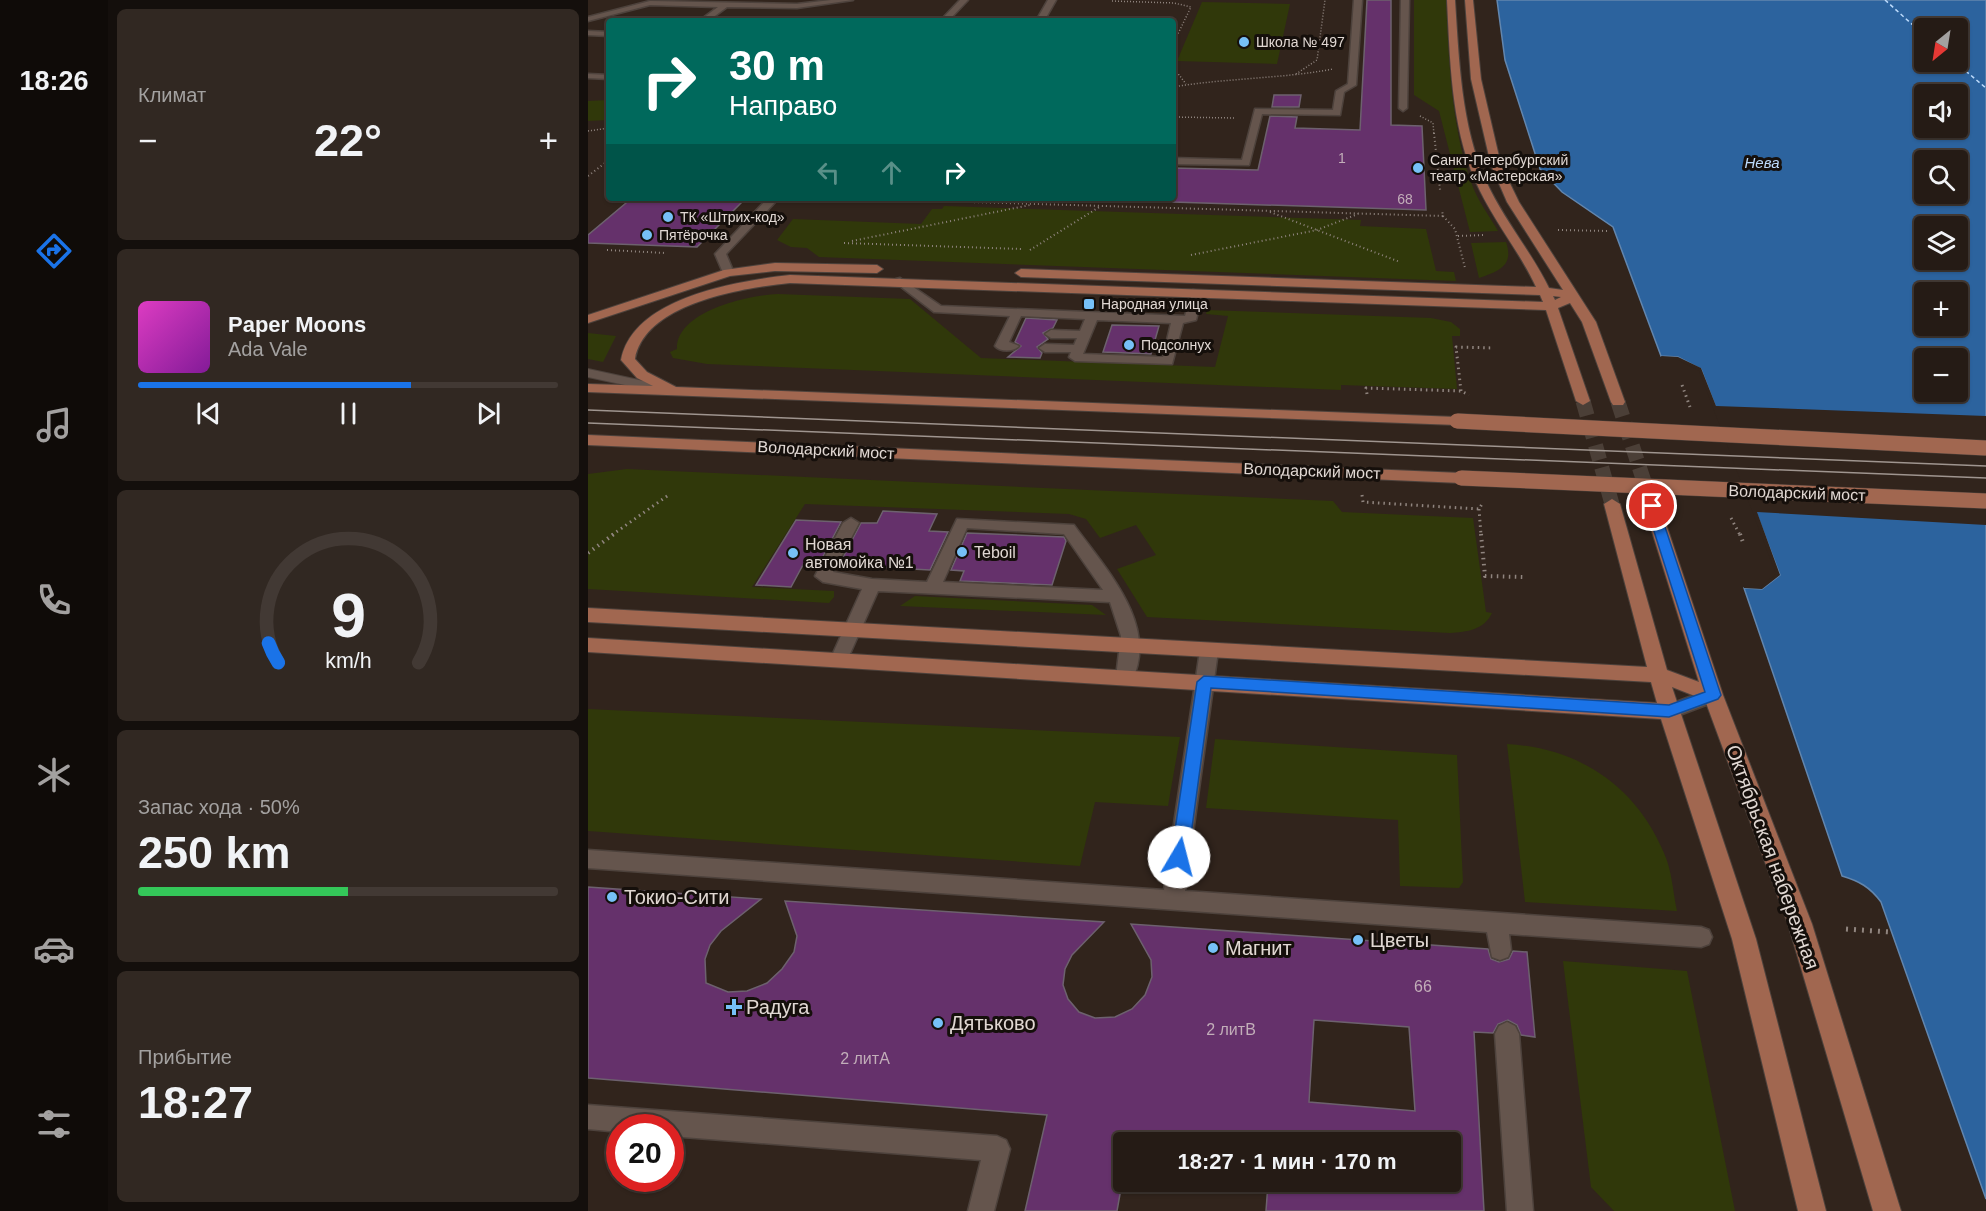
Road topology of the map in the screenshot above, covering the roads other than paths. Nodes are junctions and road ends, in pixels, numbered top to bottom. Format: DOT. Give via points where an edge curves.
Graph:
graph roads {
  1 [pos="849,0"];
  2 [pos="964,0"];
  3 [pos="1052,0"];
  4 [pos="1358,0"];
  5 [pos="1405,0"];
  6 [pos="1451,0"];
  7 [pos="1469,0"];
  8 [pos="729,2"];
  9 [pos="707,18"];
  10 [pos="947,18"];
  11 [pos="1042,18"];
  12 [pos="588,19"];
  13 [pos="588,33"];
  14 [pos="606,34"];
  15 [pos="1364,60"];
  16 [pos="1391,60"];
  17 [pos="1404,61"];
  18 [pos="1353,63"];
  19 [pos="588,76"];
  20 [pos="606,77"];
  21 [pos="1403,108"];
  22 [pos="1176,161"];
  23 [pos="771,201"];
  24 [pos="939,271"];
  25 [pos="728,273"];
  26 [pos="1010,273"];
  27 [pos="900,281"];
  28 [pos="1545,291"];
  29 [pos="1197,292"];
  30 [pos="1574,296"];
  31 [pos="1553,306"];
  32 [pos="1017,313"];
  33 [pos="1092,316"];
  34 [pos="588,320"];
  35 [pos="1178,320"];
  36 [pos="1051,334"];
  37 [pos="1084,335"];
  38 [pos="1013,346"];
  39 [pos="1045,348"];
  40 [pos="1079,349"];
  41 [pos="588,373"];
  42 [pos="588,388"];
  43 [pos="675,392"];
  44 [pos="1583,401"];
  45 [pos="1618,402"];
  46 [pos="588,440"];
  47 [pos="638,441"];
  48 [pos="1986,448"];
  49 [pos="588,452"];
  50 [pos="1986,501"];
  51 [pos="1612,504"];
  52 [pos="1652,506"];
  53 [pos="851,523"];
  54 [pos="872,585"];
  55 [pos="932,588"];
  56 [pos="1116,596"];
  57 [pos="588,615"];
  58 [pos="852,630"];
  59 [pos="588,645"];
  60 [pos="1132,646"];
  61 [pos="1209,651"];
  62 [pos="839,660"];
  63 [pos="1660,675"];
  64 [pos="1125,677"];
  65 [pos="1204,682"];
  66 [pos="1713,695"];
  67 [pos="1669,711"];
  68 [pos="588,859"];
  69 [pos="1173,899"];
  70 [pos="1496,921"];
  71 [pos="1701,937"];
  72 [pos="1500,950"];
  73 [pos="1507,1034"];
  74 [pos="588,1117"];
  75 [pos="981,1211"];
  76 [pos="1520,1211"];
  77 [pos="1812,1211"];
  78 [pos="1887,1211"];
  1 -- 8 [label="lane" via="797,6"];
  2 -- 10 [label="lane"];
  3 -- 11 [label="lane"];
  4 -- 18 [label="lane" via="1360,36"];
  5 -- 17 [label="lane" via="1401,37"];
  6 -- 28 [label="main road" via="1457,80 1475,167"];
  7 -- 30 [label="main road" via="1476,79 1496,165 1513,202"];
  8 -- 9 [label="lane"];
  8 -- 12 [label="lane" via="650,3"];
  13 -- 14 [label="lane"];
  15 -- 18 [label="lane"];
  16 -- 17 [label="lane"];
  17 -- 21 [label="lane"];
  18 -- 22 [label="lane" via="1352,85 1340,91 1337,113 1258,111 1246,163"];
  19 -- 20 [label="lane"];
  23 -- 25 [label="lane" via="720,254"];
  24 -- 25 [label="main road" via="798,266"];
  25 -- 34 [label="main road"];
  26 -- 28 [label="main road"];
  27 -- 29 [label="main road"];
  27 -- 32 [label="lane" via="938,309"];
  27 -- 43 [label="main road" via="766,281 742,284 692,300 666,313 631,344 628,360 642,375"];
  28 -- 30 [label="main road"];
  28 -- 31 [label="main road"];
  29 -- 31 [label="main road"];
  29 -- 35 [label="lane" via="1190,320"];
  30 -- 31 [label="main road"];
  30 -- 45 [label="main road" via="1589,322"];
  31 -- 44 [label="main road"];
  32 -- 33 [label="lane"];
  32 -- 38 [label="lane" via="1013,333 1001,346"];
  33 -- 35 [label="lane"];
  33 -- 37 [label="lane"];
  35 -- 40 [label="lane" via="1168,361 1076,357"];
  36 -- 37 [label="lane"];
  37 -- 40 [label="lane"];
  39 -- 40 [label="lane"];
  41 -- 43 [label="street"];
  42 -- 43 [label="main road"];
  43 -- 48 [label="main road, bridge" via="1456,421"];
  46 -- 47 [label="main road"];
  47 -- 49 [label="main road"];
  47 -- 50 [label="main road, Володарский мост, bridge"];
  51 -- 63 [label="main road"];
  52 -- 66 [label="main road, Октябрьская набережная"];
  53 -- 54 [label="lane" via="823,576"];
  54 -- 55 [label="lane"];
  54 -- 58 [label="lane"];
  55 -- 56 [label="lane"];
  55 -- 56 [label="lane" via="962,523 1069,529"];
  56 -- 60 [label="lane" via="1128,623"];
  57 -- 58 [label="main road"];
  58 -- 60 [label="main road"];
  58 -- 62 [label="lane"];
  59 -- 62 [label="main road"];
  60 -- 61 [label="main road"];
  60 -- 64 [label="lane"];
  61 -- 63 [label="main road"];
  61 -- 65 [label="lane"];
  62 -- 64 [label="main road"];
  63 -- 66 [label="main road"];
  63 -- 67 [label="main road"];
  64 -- 65 [label="main road"];
  65 -- 67 [label="main road"];
  65 -- 69 [label="lane"];
  66 -- 67 [label="lane"];
  66 -- 78 [label="main road, Октябрьская набережная" via="1800,924"];
  67 -- 77 [label="main road" via="1744,939"];
  68 -- 69 [label="lane"];
  69 -- 70 [label="lane"];
  70 -- 71 [label="lane"];
  70 -- 72 [label="lane"];
  73 -- 76 [label="lane"];
  74 -- 75 [label="lane" via="997,1149"];
}
